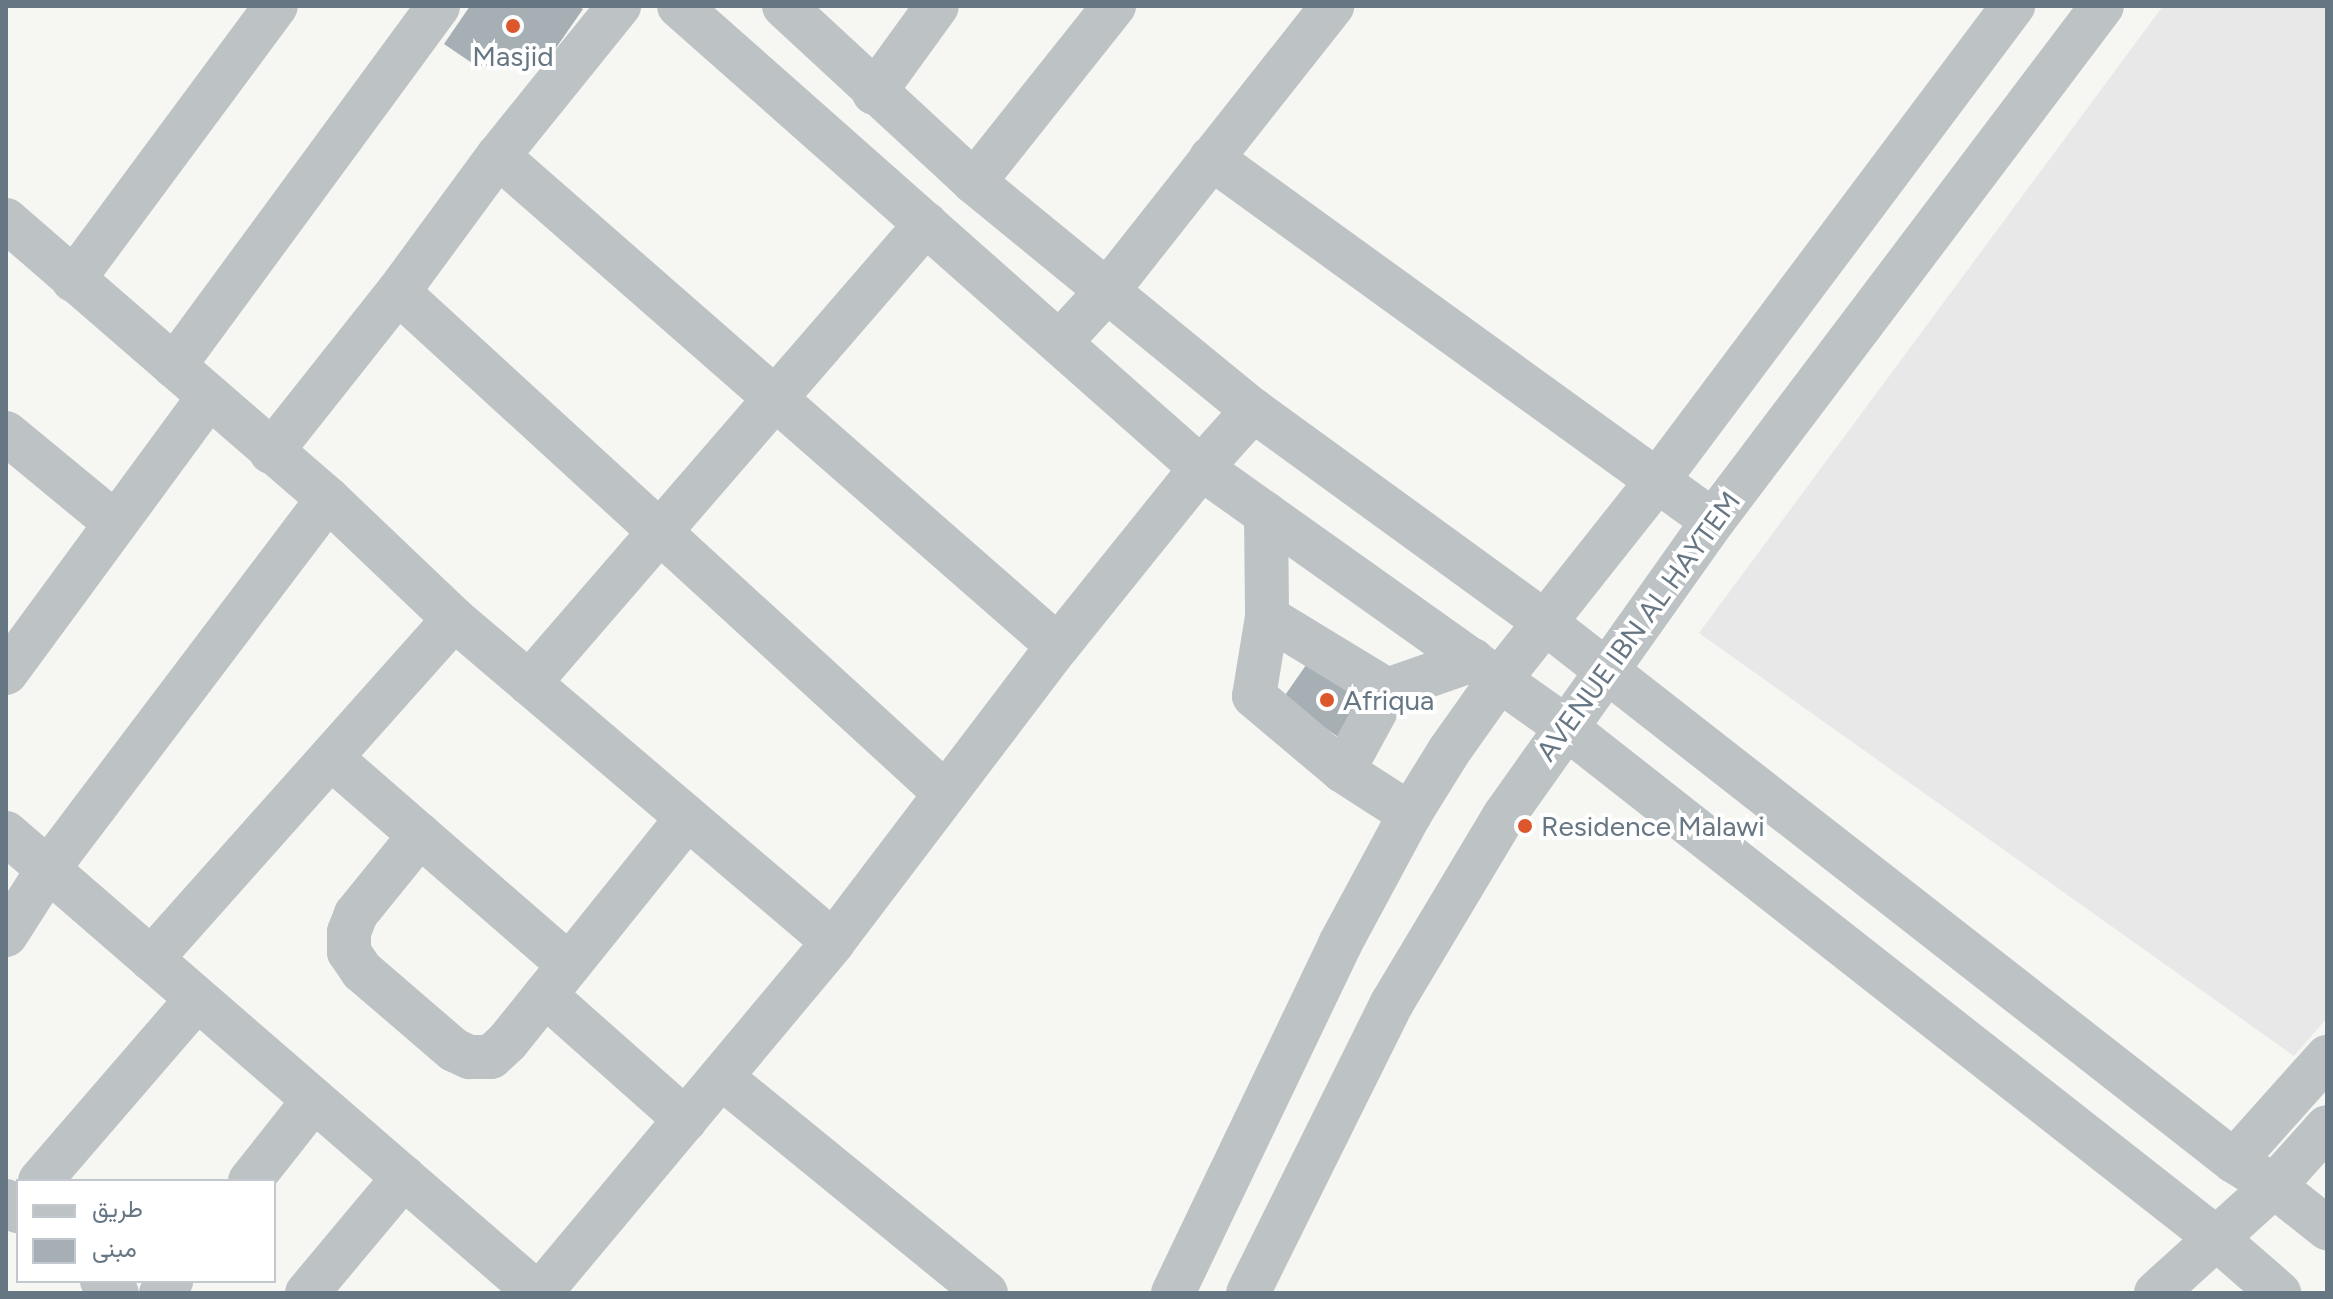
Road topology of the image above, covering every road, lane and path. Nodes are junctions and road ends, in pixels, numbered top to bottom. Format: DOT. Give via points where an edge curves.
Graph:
graph roads {
  1 [pos="276,6"];
  2 [pos="438,6"];
  3 [pos="619,6"];
  4 [pos="679,6"];
  5 [pos="784,6"];
  6 [pos="937,6"];
  7 [pos="1114,6"];
  8 [pos="1332,6"];
  9 [pos="2013,6"];
  10 [pos="2102,6"];
  11 [pos="829,20"];
  12 [pos="874,93"];
  13 [pos="498,156"];
  14 [pos="1211,158"];
  15 [pos="974,182"];
  16 [pos="6,220"];
  17 [pos="926,224"];
  18 [pos="73,280"];
  19 [pos="1108,290"];
  20 [pos="398,292"];
  21 [pos="1060,342"];
  22 [pos="174,366"];
  23 [pos="209,397"];
  24 [pos="776,399"];
  25 [pos="1253,410"];
  26 [pos="7,438"];
  27 [pos="271,452"];
  28 [pos="1201,468"];
  29 [pos="1657,481"];
  30 [pos="328,499"];
  31 [pos="1266,514"];
  32 [pos="1713,521"];
  33 [pos="114,522"];
  34 [pos="660,532"];
  35 [pos="1267,617"];
  36 [pos="454,619"];
  37 [pos="1543,621"];
  38 [pos="1058,646"];
  39 [pos="1605,668"];
  40 [pos="1486,669"];
  41 [pos="6,673"];
  42 [pos="529,683"];
  43 [pos="1387,690"];
  44 [pos="1564,726"];
  45 [pos="331,758"];
  46 [pos="1343,771"];
  47 [pos="945,793"];
  48 [pos="1410,814"];
  49 [pos="687,818"];
  50 [pos="6,833"];
  51 [pos="420,835"];
  52 [pos="48,869"];
  53 [pos="6,935"];
  54 [pos="833,942"];
  55 [pos="151,959"];
  56 [pos="557,980"];
  57 [pos="197,999"];
  58 [pos="2327,1057"];
  59 [pos="721,1077"];
  60 [pos="314,1100"];
  61 [pos="686,1120"];
  62 [pos="2327,1127"];
  63 [pos="2234,1161"];
  64 [pos="404,1177"];
  65 [pos="39,1179"];
  66 [pos="252,1179"];
  67 [pos="2274,1186"];
  68 [pos="2327,1228"];
  69 [pos="2216,1238"];
  70 [pos="307,1293"];
  71 [pos="539,1293"];
  72 [pos="986,1293"];
  73 [pos="1173,1293"];
  74 [pos="1248,1293"];
  75 [pos="2156,1293"];
  76 [pos="2279,1293"];
  1 -- 18 [label="street"];
  2 -- 22 [label="street"];
  3 -- 13 [label="street"];
  4 -- 17 [label="street"];
  5 -- 11 [label="street"];
  6 -- 12 [label="street"];
  7 -- 15 [label="street"];
  8 -- 14 [label="street"];
  9 -- 29 [label="street"];
  10 -- 32 [label="street, AVENUE IBN AL HAYTEM"];
  11 -- 12 [label="street"];
  12 -- 15 [label="street"];
  13 -- 20 [label="street"];
  13 -- 24 [label="street"];
  14 -- 19 [label="street"];
  14 -- 29 [label="street"];
  15 -- 19 [label="street"];
  16 -- 18 [label="street"];
  17 -- 21 [label="street"];
  17 -- 24 [label="street"];
  18 -- 22 [label="street"];
  19 -- 21 [label="street"];
  19 -- 25 [label="street"];
  20 -- 27 [label="street"];
  20 -- 34 [label="street"];
  21 -- 28 [label="street"];
  22 -- 23 [label="street"];
  23 -- 27 [label="street"];
  23 -- 33 [label="street"];
  24 -- 34 [label="street"];
  24 -- 38 [label="street"];
  25 -- 28 [label="street"];
  25 -- 37 [label="street"];
  26 -- 33 [label="street"];
  27 -- 30 [label="street"];
  28 -- 31 [label="street"];
  28 -- 38 [label="street"];
  29 -- 32 [label="street"];
  29 -- 37 [label="street"];
  30 -- 36 [label="street"];
  30 -- 52 [label="street"];
  31 -- 35 [label="street"];
  31 -- 40 [label="street"];
  32 -- 39 [label="street, AVENUE IBN AL HAYTEM"];
  33 -- 41 [label="street"];
  34 -- 42 [label="street"];
  34 -- 47 [label="street"];
  35 -- 43 [label="street"];
  35 -- 46 [label="street" via="1254,696"];
  36 -- 42 [label="street"];
  36 -- 45 [label="street"];
  37 -- 39 [label="street"];
  37 -- 40 [label="street"];
  38 -- 47 [label="street"];
  39 -- 44 [label="street, AVENUE IBN AL HAYTEM"];
  39 -- 63 [label="street"];
  40 -- 43 [label="street"];
  40 -- 44 [label="street"];
  40 -- 48 [label="street"];
  42 -- 49 [label="street"];
  43 -- 46 [label="street"];
  44 -- 69 [label="street"];
  44 -- 74 [label="street, AVENUE IBN AL HAYTEM" via="1392,1003"];
  45 -- 51 [label="street"];
  45 -- 55 [label="street"];
  46 -- 48 [label="street"];
  47 -- 54 [label="street"];
  48 -- 73 [label="street" via="1340,944"];
  49 -- 54 [label="street"];
  49 -- 56 [label="street"];
  50 -- 52 [label="street"];
  51 -- 56 [label="street"];
  51 -- 56 [label="street" via="356,914 349,952 362,971 469,1057 491,1057"];
  52 -- 53 [label="street"];
  52 -- 55 [label="street"];
  54 -- 59 [label="street"];
  55 -- 57 [label="street"];
  56 -- 61 [label="street"];
  57 -- 60 [label="street"];
  57 -- 65 [label="street"];
  58 -- 63 [label="street"];
  59 -- 61 [label="street"];
  59 -- 72 [label="street"];
  60 -- 64 [label="street"];
  60 -- 66 [label="street"];
  61 -- 71 [label="street"];
  62 -- 67 [label="street"];
  63 -- 67 [label="street"];
  64 -- 70 [label="street"];
  64 -- 71 [label="street"];
  67 -- 68 [label="street"];
  67 -- 69 [label="street"];
  69 -- 75 [label="street"];
  69 -- 76 [label="street"];
}
